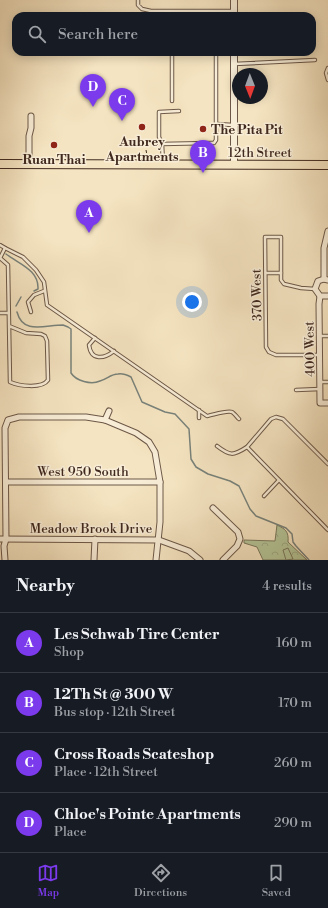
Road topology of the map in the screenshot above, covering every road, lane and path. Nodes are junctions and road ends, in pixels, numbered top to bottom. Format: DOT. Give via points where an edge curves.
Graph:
graph roads {
  1 [pos="138,0"];
  2 [pos="234,0"];
  3 [pos="193,12"];
  4 [pos="234,12"];
  5 [pos="172,56"];
  6 [pos="216,56"];
  7 [pos="234,56"];
  8 [pos="315,60"];
  9 [pos="234,64"];
  10 [pos="328,68"];
  11 [pos="328,80"];
  12 [pos="172,102"];
  13 [pos="179,111"];
  14 [pos="31,116"];
  15 [pos="217,124"];
  16 [pos="234,125"];
  17 [pos="162,144"];
  18 [pos="146,150"];
  19 [pos="147,155"];
  20 [pos="0,164"];
  21 [pos="29,164"];
  22 [pos="163,164"];
  23 [pos="234,164"];
  24 [pos="328,164"];
  25 [pos="328,232"];
  26 [pos="0,245"];
  27 [pos="5,248"];
  28 [pos="0,258"];
  29 [pos="266,273"];
  30 [pos="281,273"];
  31 [pos="326,280"];
  32 [pos="315,289"];
  33 [pos="44,292"];
  34 [pos="320,296"];
  35 [pos="328,296"];
  36 [pos="31,312"];
  37 [pos="0,313"];
  38 [pos="8,313"];
  39 [pos="9,326"];
  40 [pos="320,336"];
  41 [pos="328,336"];
  42 [pos="95,338"];
  43 [pos="114,351"];
  44 [pos="320,355"];
  45 [pos="320,382"];
  46 [pos="328,382"];
  47 [pos="320,389"];
  48 [pos="296,390"];
  49 [pos="328,403"];
  50 [pos="198,410"];
  51 [pos="109,411"];
  52 [pos="199,418"];
  53 [pos="240,419"];
  54 [pos="105,420"];
  55 [pos="216,446"];
  56 [pos="247,447"];
  57 [pos="328,464"];
  58 [pos="279,480"];
  59 [pos="6,482"];
  60 [pos="160,482"];
  61 [pos="264,496"];
  62 [pos="213,508"];
  63 [pos="328,530"];
  64 [pos="0,539"];
  65 [pos="6,539"];
  66 [pos="95,539"];
  67 [pos="159,540"];
  68 [pos="5,560"];
  69 [pos="94,560"];
  70 [pos="156,560"];
  71 [pos="200,560"];
  72 [pos="223,560"];
  1 -- 3 [label="lane" via="138,5 142,9"];
  2 -- 4 [label="street"];
  5 -- 12 [label="lane"];
  6 -- 15 [label="lane"];
  7 -- 9 [label="street"];
  8 -- 9 [label="lane"];
  9 -- 16 [label="street"];
  10 -- 11 [label="lane"];
  13 -- 17 [label="lane" via="159,112 159,137"];
  14 -- 21 [label="street"];
  15 -- 16 [label="lane"];
  15 -- 17 [label="lane" via="214,142"];
  16 -- 23 [label="street"];
  17 -- 22 [label="lane"];
  18 -- 19 [label="path"];
  20 -- 21 [label="main road, 12th Street"];
  21 -- 22 [label="main road, 12th Street"];
  22 -- 23 [label="main road, 12th Street"];
  23 -- 24 [label="main road, 12th Street"];
  25 -- 31 [label="street" via="324,248"];
  26 -- 27 [label="lane"];
  27 -- 28 [label="lane"];
  27 -- 33 [label="lane" via="24,257 36,270 44,282"];
  28 -- 38 [label="lane" via="8,266"];
  29 -- 30 [label="lane"];
  29 -- 30 [label="lane, 370 West" via="265,237 281,237"];
  29 -- 44 [label="lane, 370 West" via="266,347 269,352 276,355"];
  30 -- 32 [label="lane" via="284,284"];
  31 -- 32 [label="street" via="318,281"];
  32 -- 34 [label="street"];
  33 -- 36 [label="lane" via="34,295 28,302"];
  33 -- 42 [label="lane" via="47,305"];
  34 -- 35 [label="street"];
  34 -- 40 [label="street, 400 West"];
  37 -- 38 [label="lane"];
  38 -- 39 [label="lane"];
  39 -- 39 [label="lane" via="26,333 45,336 48,380 45,384 40,386 10,382"];
  40 -- 41 [label="lane"];
  40 -- 44 [label="street, 400 West"];
  42 -- 43 [label="lane"];
  42 -- 43 [label="lane" via="89,345 94,356 101,358"];
  43 -- 50 [label="lane"];
  44 -- 45 [label="street, 400 West"];
  45 -- 46 [label="lane"];
  45 -- 47 [label="street, 400 West"];
  47 -- 48 [label="lane"];
  47 -- 49 [label="street, 400 West" via="320,403"];
  50 -- 52 [label="lane"];
  50 -- 53 [label="lane" via="207,416 229,411"];
  51 -- 54 [label="street"];
  54 -- 59 [label="street" via="86,417 19,417 8,420 5,428"];
  54 -- 60 [label="street" via="136,433 149,442 155,452"];
  55 -- 56 [label="lane" via="231,454"];
  56 -- 57 [label="lane" via="271,419 279,417 283,418"];
  56 -- 58 [label="lane"];
  58 -- 61 [label="lane"];
  58 -- 63 [label="lane"];
  59 -- 60 [label="street, West 950 South"];
  59 -- 65 [label="street"];
  60 -- 67 [label="street"];
  62 -- 72 [label="street" via="238,532 240,539 237,546"];
  64 -- 65 [label="street, Meadow Brook Drive"];
  65 -- 66 [label="street, Meadow Brook Drive"];
  65 -- 68 [label="street"];
  66 -- 67 [label="street, Meadow Brook Drive"];
  66 -- 69 [label="street"];
  67 -- 70 [label="street"];
  67 -- 71 [label="street, Meadow Brook Drive" via="181,547"];
}
